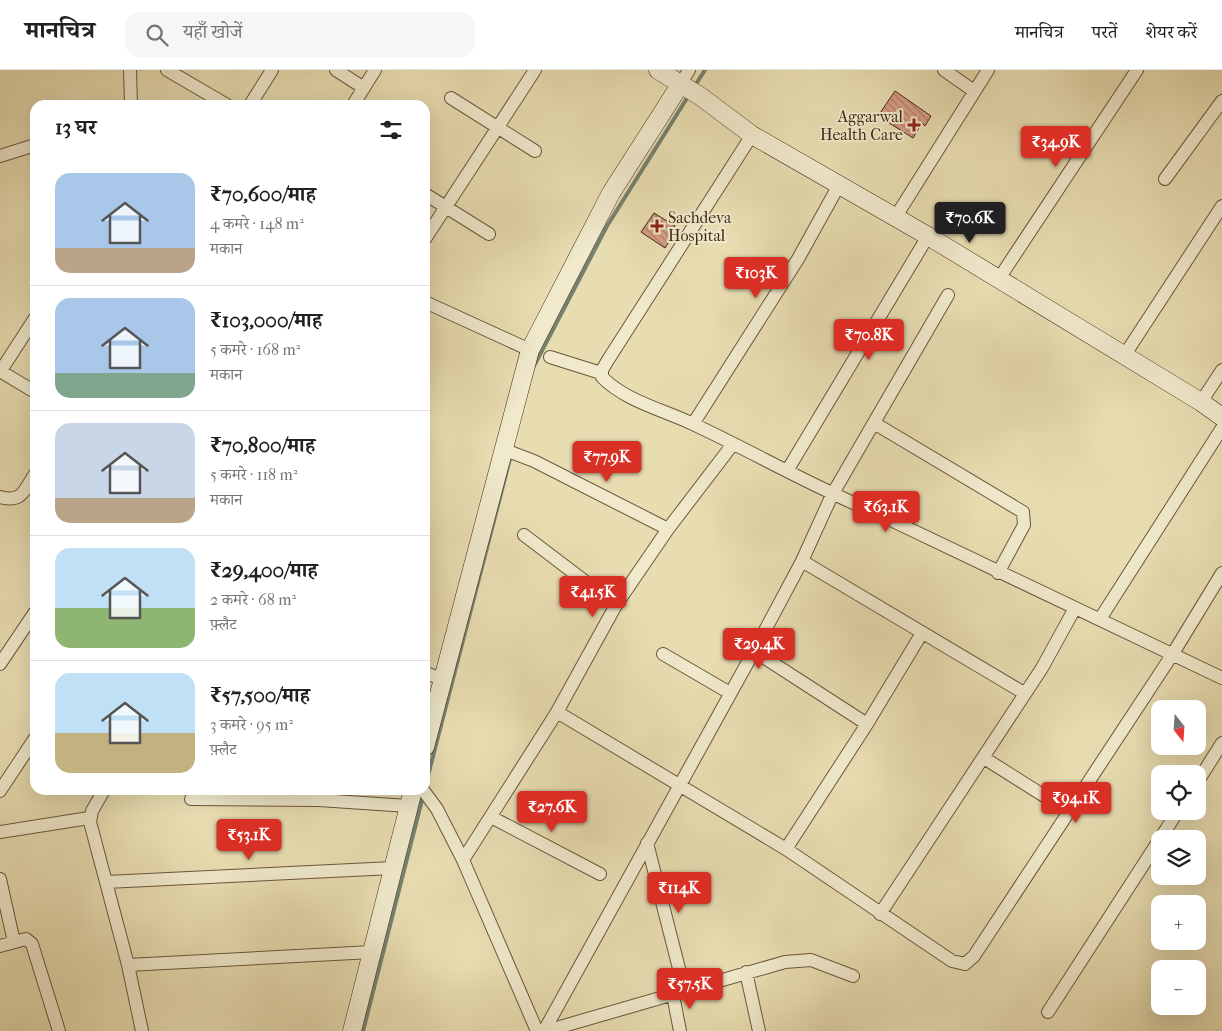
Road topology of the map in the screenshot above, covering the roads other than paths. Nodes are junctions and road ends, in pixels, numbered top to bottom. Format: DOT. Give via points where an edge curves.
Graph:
graph roads {
  1 [pos="130,70"];
  2 [pos="167,70"];
  3 [pos="272,70"];
  4 [pos="336,70"];
  5 [pos="375,70"];
  6 [pos="535,70"];
  7 [pos="658,70"];
  8 [pos="944,70"];
  9 [pos="988,70"];
  10 [pos="1137,70"];
  11 [pos="689,85"];
  12 [pos="364,88"];
  13 [pos="974,91"];
  14 [pos="451,98"];
  15 [pos="131,100"];
  16 [pos="218,100"];
  17 [pos="253,100"];
  18 [pos="356,100"];
  19 [pos="1222,101"];
  20 [pos="498,126"];
  21 [pos="752,135"];
  22 [pos="30,147"];
  23 [pos="535,151"];
  24 [pos="0,156"];
  25 [pos="1165,179"];
  26 [pos="839,185"];
  27 [pos="430,197"];
  28 [pos="446,206"];
  29 [pos="1222,206"];
  30 [pos="895,218"];
  31 [pos="430,231"];
  32 [pos="489,234"];
  33 [pos="928,236"];
  34 [pos="998,280"];
  35 [pos="948,295"];
  36 [pos="430,308"];
  37 [pos="30,326"];
  38 [pos="530,350"];
  39 [pos="1124,356"];
  40 [pos="550,357"];
  41 [pos="1222,370"];
  42 [pos="0,372"];
  43 [pos="601,373"];
  44 [pos="30,389"];
  45 [pos="1201,402"];
  46 [pos="1222,417"];
  47 [pos="874,423"];
  48 [pos="693,424"];
  49 [pos="1222,428"];
  50 [pos="733,444"];
  51 [pos="508,451"];
  52 [pos="787,471"];
  53 [pos="30,481"];
  54 [pos="832,495"];
  55 [pos="0,497"];
  56 [pos="668,529"];
  57 [pos="524,535"];
  58 [pos="802,561"];
  59 [pos="998,573"];
  60 [pos="1222,573"];
  61 [pos="616,605"];
  62 [pos="1075,608"];
  63 [pos="30,619"];
  64 [pos="1100,619"];
  65 [pos="922,633"];
  66 [pos="754,650"];
  67 [pos="663,654"];
  68 [pos="1172,655"];
  69 [pos="0,664"];
  70 [pos="430,675"];
  71 [pos="1221,676"];
  72 [pos="443,679"];
  73 [pos="730,693"];
  74 [pos="1024,693"];
  75 [pos="557,712"];
  76 [pos="867,724"];
  77 [pos="430,727"];
  78 [pos="1222,743"];
  79 [pos="30,746"];
  80 [pos="984,758"];
  81 [pos="1206,768"];
  82 [pos="679,784"];
  83 [pos="0,791"];
  84 [pos="101,795"];
  85 [pos="240,795"];
  86 [pos="317,795"];
  87 [pos="427,795"];
  88 [pos="411,798"];
  89 [pos="191,799"];
  90 [pos="1068,811"];
  91 [pos="491,817"];
  92 [pos="89,818"];
  93 [pos="1172,820"];
  94 [pos="0,832"];
  95 [pos="647,844"];
  96 [pos="786,849"];
  97 [pos="463,860"];
  98 [pos="393,868"];
  99 [pos="600,874"];
  100 [pos="0,879"];
  101 [pos="106,882"];
  102 [pos="880,914"];
  103 [pos="14,942"];
  104 [pos="0,946"];
  105 [pos="372,952"];
  106 [pos="128,965"];
  107 [pos="746,972"];
  108 [pos="853,976"];
  109 [pos="679,993"];
  110 [pos="1048,1012"];
  111 [pos="59,1031"];
  112 [pos="142,1031"];
  113 [pos="352,1031"];
  114 [pos="537,1031"];
  115 [pos="545,1031"];
  116 [pos="680,1031"];
  117 [pos="760,1031"];
  1 -- 15 [label="street"];
  2 -- 16 [label="street"];
  3 -- 17 [label="street"];
  4 -- 12 [label="street"];
  5 -- 12 [label="street"];
  6 -- 20 [label="street"];
  7 -- 11 [label="street"];
  8 -- 13 [label="street"];
  9 -- 13 [label="street"];
  10 -- 34 [label="street"];
  11 -- 21 [label="street"];
  11 -- 38 [label="street" via="611,193"];
  12 -- 18 [label="street"];
  13 -- 30 [label="street"];
  14 -- 20 [label="street"];
  19 -- 25 [label="street"];
  20 -- 23 [label="street"];
  20 -- 28 [label="street"];
  21 -- 26 [label="street"];
  21 -- 43 [label="street"];
  22 -- 24 [label="street"];
  26 -- 30 [label="street"];
  26 -- 48 [label="street" via="798,258"];
  27 -- 28 [label="street"];
  28 -- 31 [label="street"];
  28 -- 32 [label="street"];
  29 -- 39 [label="street"];
  30 -- 33 [label="street"];
  33 -- 34 [label="street"];
  33 -- 52 [label="street"];
  34 -- 39 [label="street"];
  35 -- 47 [label="street"];
  36 -- 38 [label="street"];
  37 -- 42 [label="street"];
  38 -- 51 [label="street" via="520,384"];
  39 -- 45 [label="street"];
  40 -- 43 [label="street"];
  41 -- 45 [label="street"];
  42 -- 44 [label="street"];
  43 -- 48 [label="street" via="620,392"];
  45 -- 46 [label="street"];
  47 -- 54 [label="street"];
  47 -- 59 [label="street" via="1023,512 1024,525"];
  48 -- 50 [label="street"];
  49 -- 64 [label="street"];
  50 -- 52 [label="street"];
  50 -- 56 [label="street"];
  51 -- 56 [label="street"];
  51 -- 72 [label="street"];
  52 -- 54 [label="street"];
  53 -- 55 [label="street" via="19,496 10,499"];
  54 -- 58 [label="street"];
  54 -- 59 [label="street" via="872,511"];
  56 -- 61 [label="street"];
  57 -- 61 [label="street"];
  58 -- 65 [label="street"];
  58 -- 66 [label="street"];
  59 -- 62 [label="street"];
  60 -- 68 [label="street"];
  61 -- 75 [label="street"];
  62 -- 64 [label="street"];
  62 -- 74 [label="street" via="1042,668"];
  63 -- 69 [label="street"];
  64 -- 68 [label="street"];
  65 -- 74 [label="street"];
  65 -- 76 [label="street"];
  66 -- 73 [label="street"];
  66 -- 76 [label="street"];
  67 -- 73 [label="street"];
  68 -- 71 [label="street"];
  68 -- 90 [label="street"];
  70 -- 72 [label="street"];
  72 -- 77 [label="street"];
  73 -- 82 [label="street"];
  74 -- 80 [label="street"];
  75 -- 82 [label="street"];
  75 -- 91 [label="street"];
  76 -- 96 [label="street"];
  78 -- 81 [label="street"];
  79 -- 83 [label="street"];
  80 -- 90 [label="street"];
  80 -- 102 [label="street"];
  82 -- 95 [label="street"];
  82 -- 96 [label="street"];
  84 -- 92 [label="street"];
  85 -- 86 [label="street"];
  85 -- 89 [label="street"];
  86 -- 88 [label="street"];
  87 -- 97 [label="street"];
  88 -- 98 [label="street"];
  90 -- 102 [label="street" via="969,962 952,961"];
  91 -- 97 [label="street"];
  91 -- 99 [label="street"];
  92 -- 94 [label="street"];
  92 -- 101 [label="street"];
  93 -- 110 [label="street"];
  95 -- 109 [label="street"];
  95 -- 115 [label="street"];
  96 -- 102 [label="street"];
  97 -- 114 [label="street"];
  98 -- 101 [label="street"];
  98 -- 105 [label="street"];
  100 -- 103 [label="street"];
  101 -- 106 [label="street"];
  103 -- 104 [label="street"];
  103 -- 111 [label="street" via="26,940 32,944"];
  105 -- 106 [label="street"];
  105 -- 113 [label="street"];
  106 -- 112 [label="street"];
  107 -- 108 [label="street" via="799,959 811,960"];
  107 -- 109 [label="street"];
  107 -- 117 [label="street"];
  109 -- 115 [label="street"];
  109 -- 116 [label="street"];
}
